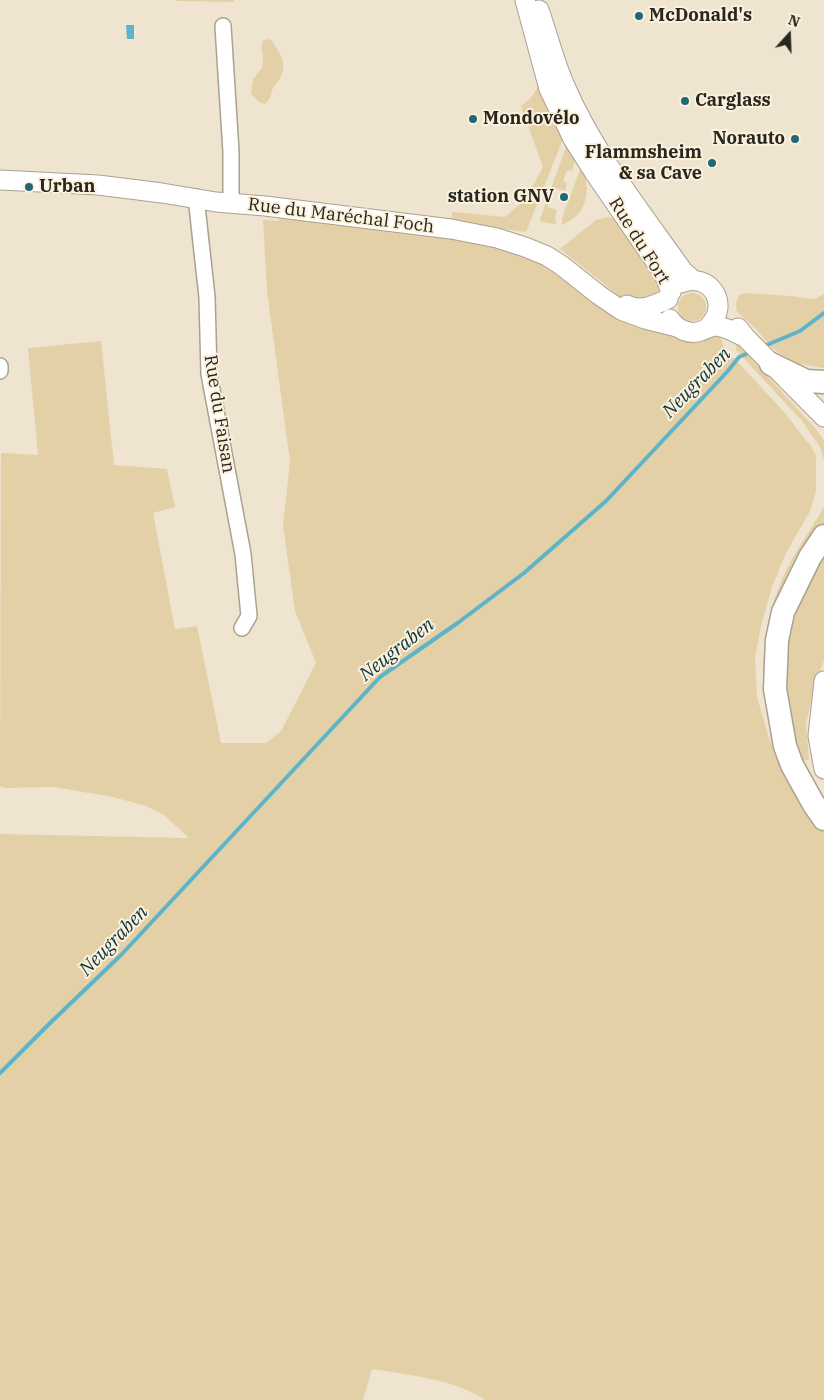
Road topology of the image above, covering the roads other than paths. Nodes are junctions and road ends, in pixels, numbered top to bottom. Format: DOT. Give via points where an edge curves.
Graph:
graph roads {
  1 [pos="525,0"];
  2 [pos="537,0"];
  3 [pos="223,26"];
  4 [pos="0,180"];
  5 [pos="196,197"];
  6 [pos="231,203"];
  7 [pos="451,229"];
  8 [pos="692,280"];
  9 [pos="669,295"];
  10 [pos="719,307"];
  11 [pos="678,327"];
  12 [pos="708,327"];
  13 [pos="746,338"];
  14 [pos="767,360"];
  15 [pos="0,366"];
  16 [pos="0,371"];
  17 [pos="824,382"];
  18 [pos="824,417"];
  19 [pos="824,431"];
  20 [pos="824,536"];
  21 [pos="242,628"];
  22 [pos="824,681"];
  23 [pos="824,712"];
  24 [pos="818,736"];
  25 [pos="824,769"];
  26 [pos="824,819"];
  1 -- 9 [label="main road, Rue du Fort" via="549,88 573,138 664,274"];
  2 -- 8 [label="main road, Rue du Fort" via="564,85 588,132 631,198"];
  3 -- 6 [label="street, Rue du Maréchal Foch"];
  4 -- 5 [label="main road, Rue du Maréchal Foch" via="98,185"];
  5 -- 6 [label="main road, Rue du Maréchal Foch"];
  5 -- 21 [label="street, Rue du Faisan" via="207,297 209,374 244,554 249,616"];
  6 -- 7 [label="main road, Rue du Maréchal Foch"];
  7 -- 9 [label="main road, Rue du Maréchal Foch" via="512,233 543,243 572,261 618,300 635,308 648,308"];
  7 -- 11 [label="main road, Rue du Maréchal Foch" via="497,238 533,250 559,264 622,310"];
  8 -- 9 [label="main road, Rue du Fort" via="677,286"];
  8 -- 10 [label="main road, Rue du Fort" via="714,291"];
  9 -- 11 [label="main road, Rue du Fort" via="668,315"];
  10 -- 12 [label="main road" via="714,322"];
  10 -- 13 [label="main road, Rue du Fort"];
  11 -- 12 [label="main road, Rue du Fort" via="693,332"];
  12 -- 13 [label="main road, Rue du Fort" via="723,328"];
  13 -- 14 [label="main road, Rue du Fort"];
  14 -- 17 [label="highway" via="806,381"];
  14 -- 18 [label="main road, Rue du Fort"];
  14 -- 19 [label="main road, Rue du Fort"];
  15 -- 16 [label="street"];
  20 -- 26 [label="highway" via="783,612 777,640 775,689 785,746 792,765"];
  22 -- 24 [label="main road"];
  23 -- 24 [label="main road"];
  24 -- 25 [label="main road"];
}
